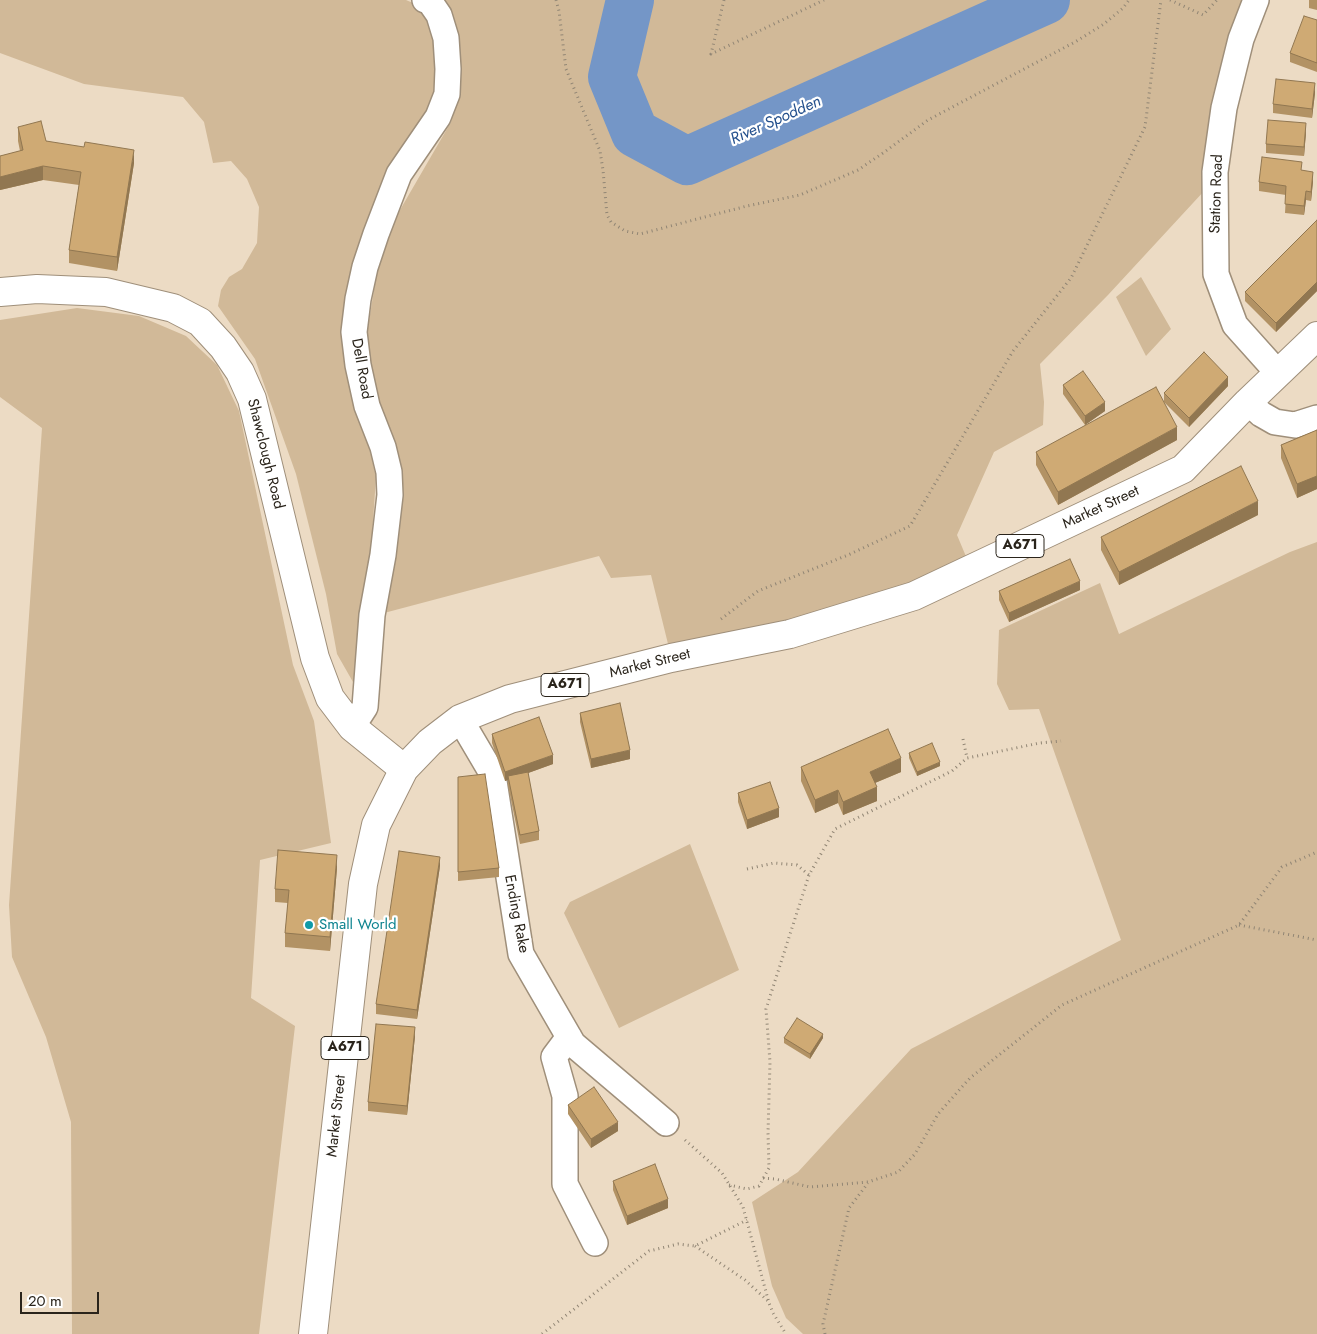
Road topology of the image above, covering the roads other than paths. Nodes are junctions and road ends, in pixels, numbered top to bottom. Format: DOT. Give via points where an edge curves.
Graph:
graph roads {
  1 [pos="425,0"];
  2 [pos="1256,0"];
  3 [pos="0,292"];
  4 [pos="1317,336"];
  5 [pos="1278,373"];
  6 [pos="1248,402"];
  7 [pos="1317,418"];
  8 [pos="460,719"];
  9 [pos="352,727"];
  10 [pos="404,769"];
  11 [pos="569,1037"];
  12 [pos="666,1123"];
  13 [pos="596,1243"];
  14 [pos="314,1334"];
  1 -- 9 [label="street, Dell Road" via="439,15 446,38 447,94 438,117 399,174 365,267 354,332 367,406 389,472 390,495 372,615 365,706"];
  2 -- 5 [label="street, Station Road" via="1240,39 1223,117 1215,172 1216,274 1235,325"];
  3 -- 9 [label="main road, Shawclough Road" via="37,289 106,292 173,308 200,322 223,347 240,372 252,399 315,658 330,698"];
  4 -- 5 [label="main road, Market Street / A671"];
  5 -- 6 [label="main road, Market Street / A671"];
  6 -- 7 [label="street" via="1275,422 1295,425"];
  6 -- 8 [label="main road, Market Street / A671" via="1183,469 914,596 790,634 671,658 510,699"];
  8 -- 10 [label="main road, Market Street / A671" via="430,742"];
  8 -- 11 [label="street, Ending Rake" via="493,775 522,954"];
  9 -- 10 [label="main road, Shawclough Road"];
  10 -- 14 [label="main road, Market Street / A671" via="376,825 363,884"];
  11 -- 12 [label="street, Ending Rake" via="573,1044"];
  11 -- 13 [label="street" via="554,1057 565,1096 565,1184"];
}
